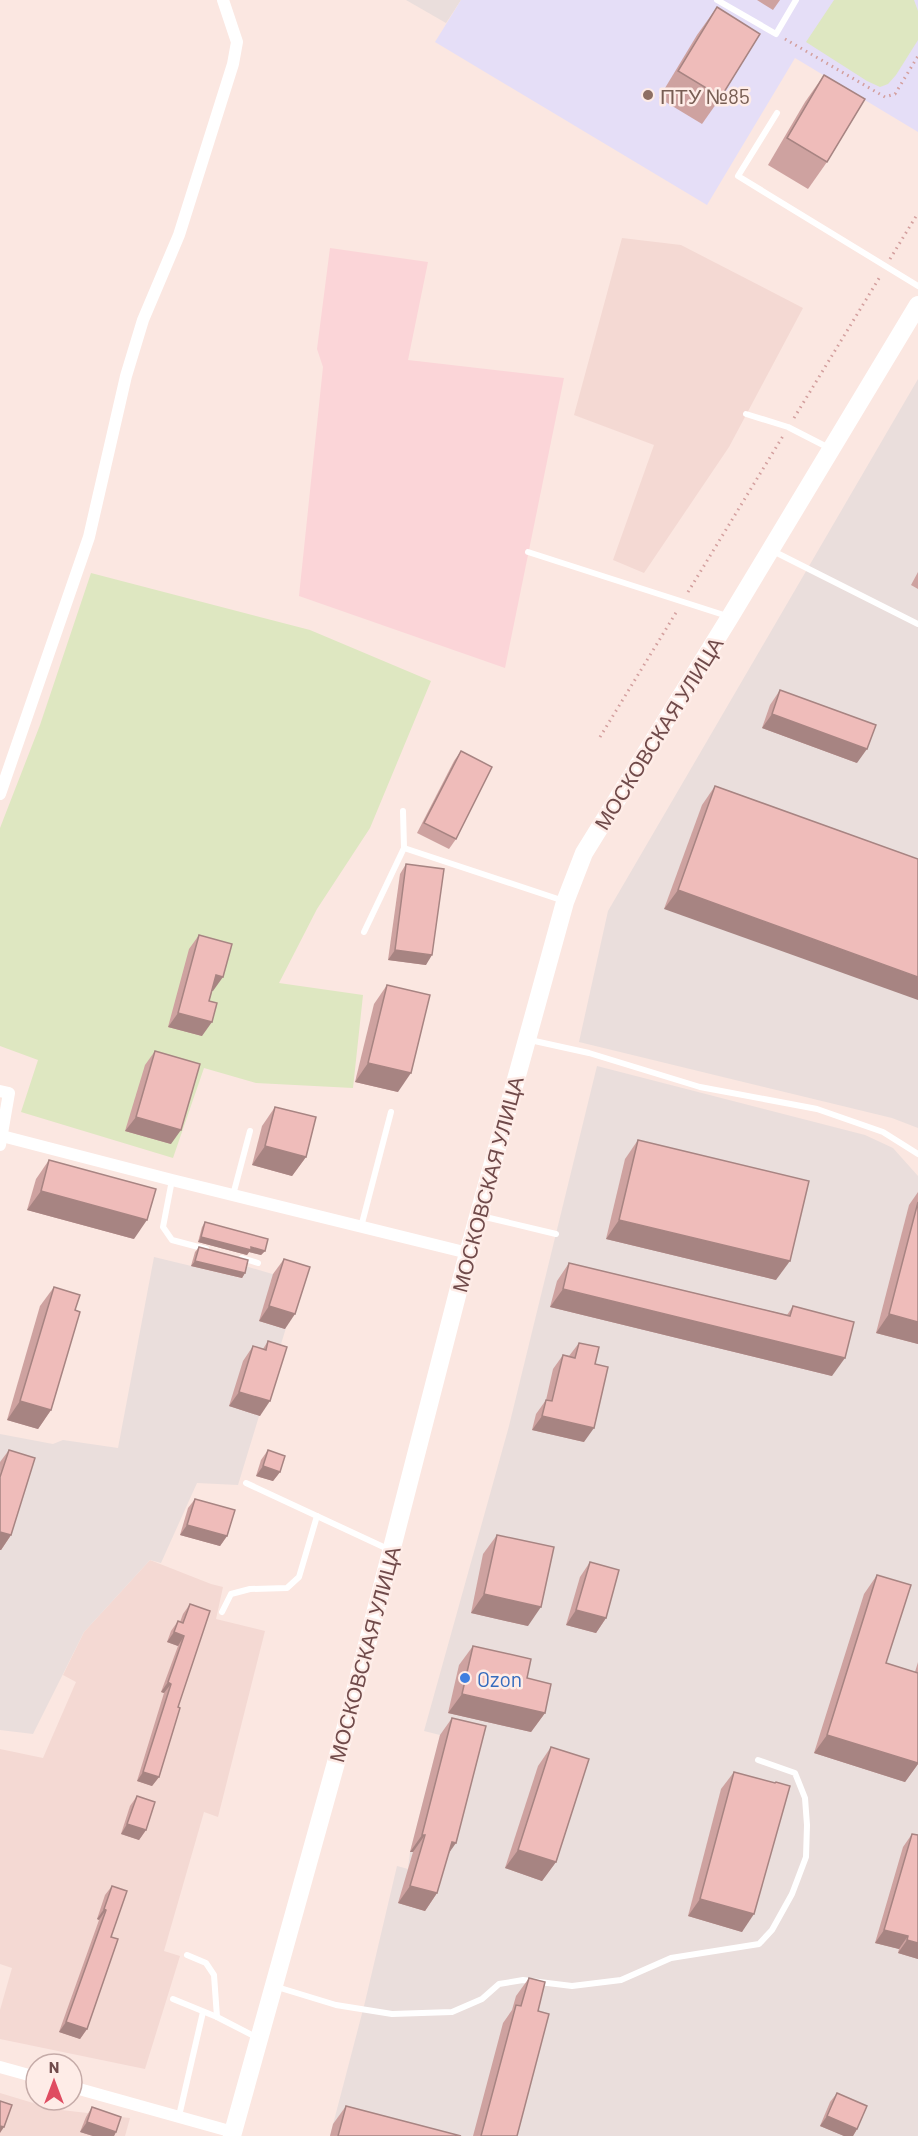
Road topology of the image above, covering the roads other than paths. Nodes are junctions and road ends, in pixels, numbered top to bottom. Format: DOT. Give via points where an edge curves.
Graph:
graph roads {
  1 [pos="223,0"];
  2 [pos="717,0"];
  3 [pos="796,0"];
  4 [pos="777,113"];
  5 [pos="918,286"];
  6 [pos="918,305"];
  7 [pos="747,414"];
  8 [pos="831,449"];
  9 [pos="771,550"];
  10 [pos="528,552"];
  11 [pos="730,617"];
  12 [pos="918,624"];
  13 [pos="0,792"];
  14 [pos="403,811"];
  15 [pos="404,849"];
  16 [pos="565,902"];
  17 [pos="364,932"];
  18 [pos="526,1039"];
  19 [pos="0,1091"];
  20 [pos="391,1112"];
  21 [pos="250,1131"];
  22 [pos="1,1141"];
  23 [pos="918,1154"];
  24 [pos="172,1180"];
  25 [pos="233,1195"];
  26 [pos="478,1215"];
  27 [pos="361,1227"];
  28 [pos="556,1234"];
  29 [pos="215,1252"];
  30 [pos="468,1253"];
  31 [pos="237,1257"];
  32 [pos="258,1263"];
  33 [pos="246,1483"];
  34 [pos="317,1516"];
  35 [pos="391,1550"];
  36 [pos="222,1612"];
  37 [pos="758,1760"];
  38 [pos="187,1955"];
  39 [pos="274,1986"];
  40 [pos="173,1999"];
  41 [pos="203,2012"];
  42 [pos="217,2017"];
  43 [pos="259,2039"];
  44 [pos="0,2067"];
  45 [pos="24,2074"];
  46 [pos="84,2090"];
  47 [pos="179,2117"];
  48 [pos="232,2134"];
  1 -- 13 [label="street" via="237,42 233,64 179,235 143,320 89,537"];
  2 -- 3 [label="lane" via="776,34"];
  4 -- 5 [label="lane" via="738,176"];
  6 -- 8 [label="main road, МОСКОВСКАЯ УЛИЦА"];
  7 -- 8 [label="lane"];
  8 -- 9 [label="main road, МОСКОВСКАЯ УЛИЦА"];
  9 -- 11 [label="main road, МОСКОВСКАЯ УЛИЦА"];
  9 -- 12 [label="lane"];
  10 -- 11 [label="lane"];
  11 -- 16 [label="main road, МОСКОВСКАЯ УЛИЦА" via="584,853"];
  14 -- 15 [label="lane"];
  15 -- 16 [label="lane"];
  15 -- 17 [label="lane"];
  16 -- 18 [label="main road, МОСКОВСКАЯ УЛИЦА"];
  18 -- 23 [label="lane" via="590,1053 700,1087 817,1108 883,1132"];
  18 -- 26 [label="main road, МОСКОВСКАЯ УЛИЦА"];
  19 -- 22 [label="street" via="9,1093"];
  20 -- 27 [label="lane"];
  21 -- 25 [label="lane"];
  22 -- 24 [label="street"];
  24 -- 25 [label="street"];
  24 -- 29 [label="lane" via="163,1227 172,1240"];
  25 -- 27 [label="street"];
  26 -- 28 [label="lane"];
  26 -- 30 [label="main road, МОСКОВСКАЯ УЛИЦА"];
  27 -- 30 [label="street"];
  30 -- 35 [label="main road, МОСКОВСКАЯ УЛИЦА"];
  31 -- 32 [label="lane"];
  33 -- 34 [label="lane"];
  34 -- 35 [label="lane"];
  34 -- 36 [label="lane" via="299,1577 287,1588 231,1594"];
  35 -- 39 [label="main road, МОСКОВСКАЯ УЛИЦА"];
  37 -- 39 [label="lane" via="795,1773 805,1798 807,1825 806,1857 792,1894 772,1930 759,1944 671,1958 621,1980 572,1986 524,1980 499,1984 482,1999 452,2012 392,2014 336,2005"];
  38 -- 42 [label="lane" via="206,1963 214,1975"];
  39 -- 43 [label="main road, МОСКОВСКАЯ УЛИЦА"];
  40 -- 41 [label="lane"];
  41 -- 42 [label="lane"];
  41 -- 47 [label="lane"];
  42 -- 43 [label="lane"];
  43 -- 48 [label="main road, МОСКОВСКАЯ УЛИЦА"];
  44 -- 45 [label="street"];
  46 -- 47 [label="street"];
  47 -- 48 [label="street"];
}
